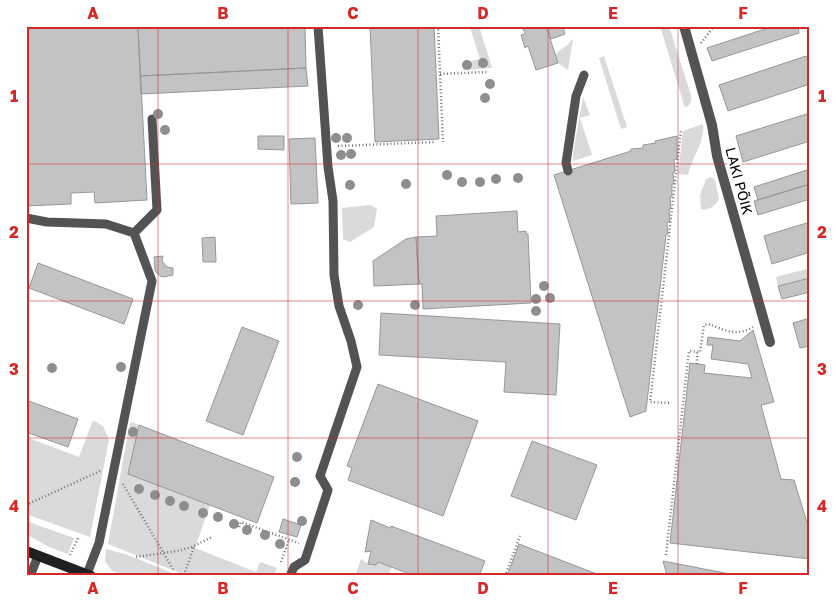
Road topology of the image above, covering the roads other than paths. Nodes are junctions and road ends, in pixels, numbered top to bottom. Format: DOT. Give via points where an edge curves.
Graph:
graph roads {
  1 [pos="318,26"];
  2 [pos="684,26"];
  3 [pos="584,75"];
  4 [pos="152,119"];
  5 [pos="568,171"];
  6 [pos="26,218"];
  7 [pos="134,233"];
  8 [pos="770,342"];
  9 [pos="26,551"];
  10 [pos="38,556"];
  11 [pos="89,575"];
  12 [pos="30,576"];
  13 [pos="290,576"];
  1 -- 13 [label="lane" via="328,168 334,201 335,283 338,306 351,341 356,367 320,476 328,490 305,560 294,567"];
  2 -- 8 [label="street, LAKI PÕIK"];
  3 -- 5 [label="lane" via="576,96 566,163"];
  4 -- 7 [label="lane" via="157,210"];
  6 -- 7 [label="lane" via="106,224"];
  7 -- 11 [label="lane" via="152,281 99,544"];
  9 -- 10 [label="main road"];
  10 -- 11 [label="main road"];
  10 -- 12 [label="lane"];
}
